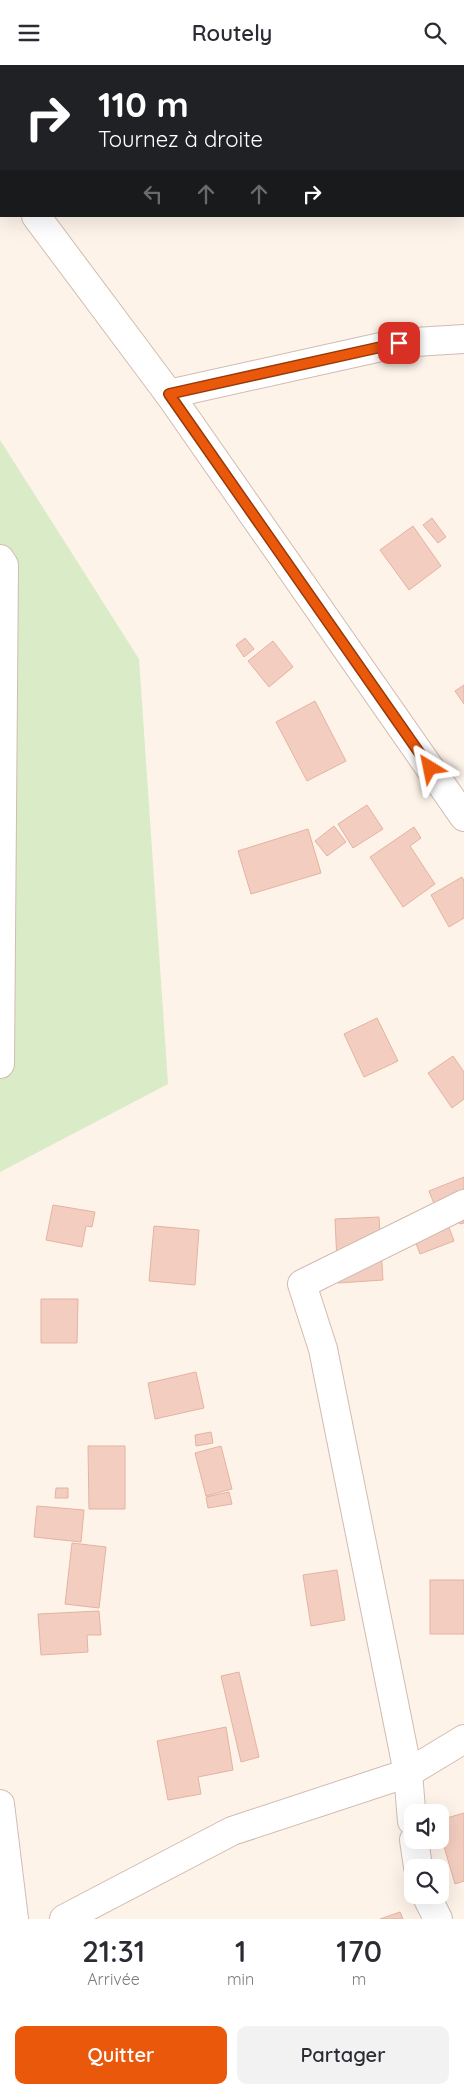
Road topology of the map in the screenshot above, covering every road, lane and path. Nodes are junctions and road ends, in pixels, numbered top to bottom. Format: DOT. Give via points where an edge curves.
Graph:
graph roads {
  1 [pos="37,217"];
  2 [pos="464,339"];
  3 [pos="169,394"];
  4 [pos="0,559"];
  5 [pos="464,817"];
  6 [pos="0,1063"];
  7 [pos="464,1204"];
  8 [pos="464,1739"];
  9 [pos="408,1773"];
  10 [pos="0,1803"];
  11 [pos="411,1804"];
  12 [pos="430,1904"];
  13 [pos="14,1919"];
  14 [pos="64,1919"];
  15 [pos="438,1919"];
  1 -- 3 [label="street"];
  2 -- 3 [label="street" via="399,343"];
  3 -- 5 [label="street"];
  4 -- 6 [label="street" via="4,575"];
  7 -- 9 [label="street" via="302,1285 323,1349"];
  8 -- 9 [label="street"];
  9 -- 11 [label="street"];
  9 -- 14 [label="street" via="232,1831"];
  10 -- 13 [label="street"];
  12 -- 15 [label="street"];
}
